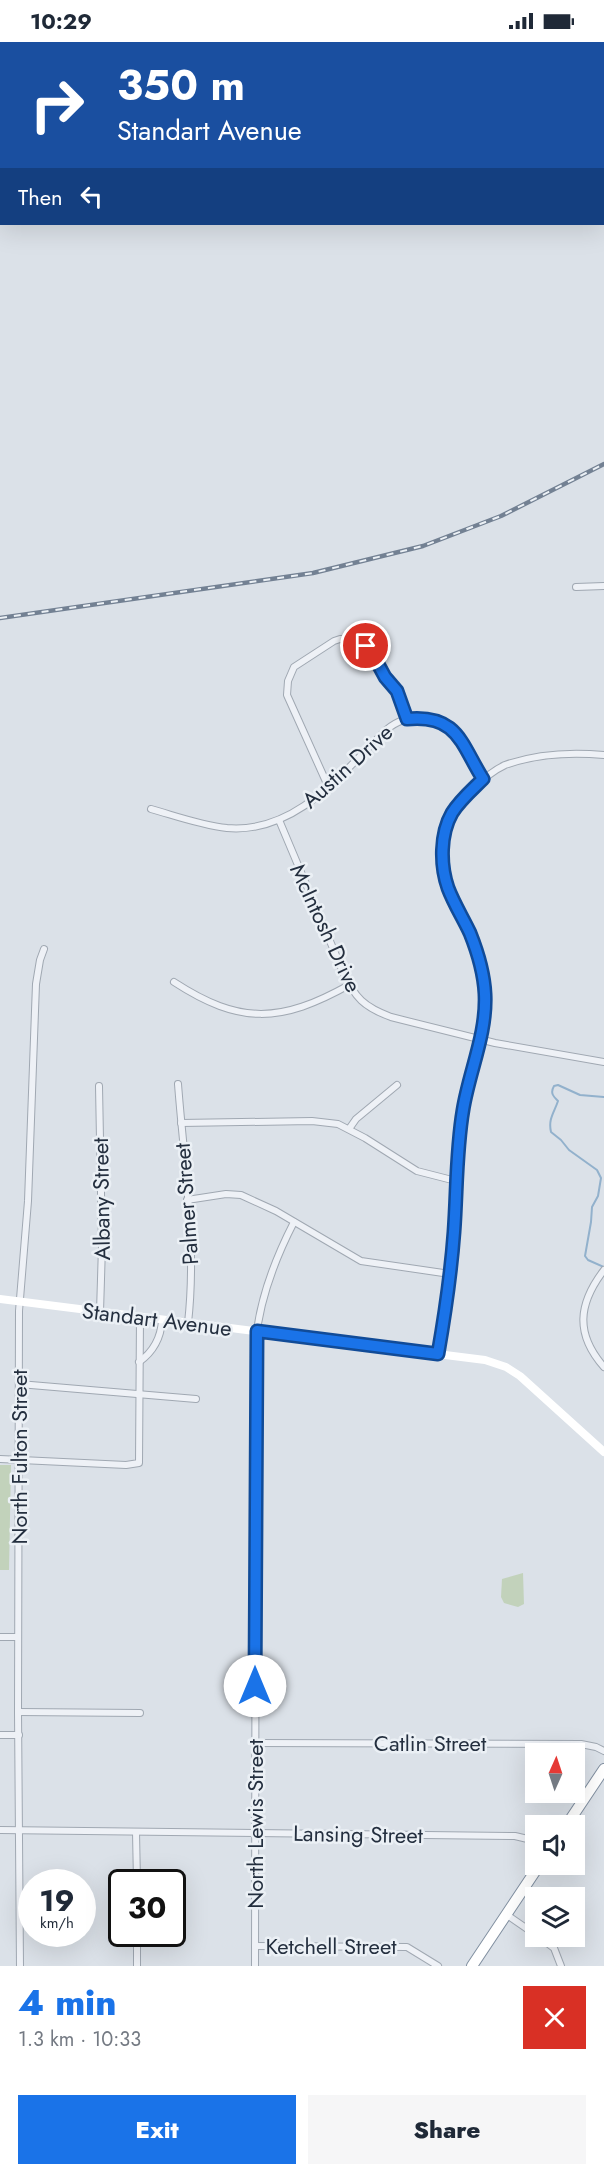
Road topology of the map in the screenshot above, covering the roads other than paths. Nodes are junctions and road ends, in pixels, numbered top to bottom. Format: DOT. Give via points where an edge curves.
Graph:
graph roads {
  1 [pos="604,586"];
  2 [pos="576,587"];
  3 [pos="407,719"];
  4 [pos="604,755"];
  5 [pos="483,779"];
  6 [pos="328,786"];
  7 [pos="151,809"];
  8 [pos="279,820"];
  9 [pos="45,949"];
  10 [pos="174,982"];
  11 [pos="349,985"];
  12 [pos="479,1039"];
  13 [pos="604,1062"];
  14 [pos="178,1084"];
  15 [pos="397,1085"];
  16 [pos="99,1086"];
  17 [pos="181,1124"];
  18 [pos="349,1129"];
  19 [pos="456,1181"];
  20 [pos="187,1200"];
  21 [pos="294,1222"];
  22 [pos="604,1270"];
  23 [pos="450,1274"];
  24 [pos="0,1299"];
  25 [pos="20,1301"];
  26 [pos="100,1312"];
  27 [pos="140,1317"];
  28 [pos="162,1320"];
  29 [pos="188,1323"];
  30 [pos="257,1331"];
  31 [pos="438,1354"];
  32 [pos="139,1362"];
  33 [pos="604,1367"];
  34 [pos="19,1384"];
  35 [pos="139,1395"];
  36 [pos="196,1399"];
  37 [pos="604,1452"];
  38 [pos="0,1459"];
  39 [pos="19,1460"];
  40 [pos="0,1637"];
  41 [pos="18,1637"];
  42 [pos="18,1712"];
  43 [pos="140,1713"];
  44 [pos="0,1735"];
  45 [pos="19,1736"];
  46 [pos="255,1743"];
  47 [pos="604,1751"];
  48 [pos="604,1769"];
  49 [pos="573,1815"];
  50 [pos="0,1830"];
  51 [pos="19,1830"];
  52 [pos="136,1832"];
  53 [pos="255,1833"];
  54 [pos="525,1838"];
  55 [pos="136,1869"];
  56 [pos="533,1875"];
  57 [pos="507,1915"];
  58 [pos="525,1928"];
  59 [pos="255,1946"];
  60 [pos="137,1947"];
  61 [pos="554,1947"];
  62 [pos="20,1966"];
  63 [pos="137,1966"];
  64 [pos="255,1966"];
  65 [pos="438,1966"];
  66 [pos="472,1966"];
  67 [pos="561,1966"];
  1 -- 2 [label="street"];
  3 -- 5 [label="street, Austin Drive" via="430,720 456,732"];
  3 -- 6 [label="street, Austin Drive" via="393,724"];
  3 -- 6 [label="street" via="397,691 363,644 351,639 337,640 294,667 287,695"];
  4 -- 5 [label="street" via="561,754 526,760 506,765"];
  5 -- 12 [label="street" via="452,813 442,859 448,888 482,970 485,1010"];
  6 -- 8 [label="street, Austin Drive" via="302,808"];
  7 -- 8 [label="street, Austin Drive" via="230,828"];
  8 -- 11 [label="street, McIntosh Drive"];
  9 -- 25 [label="street, North Fulton Street" via="36,984"];
  10 -- 11 [label="street" via="219,1006 256,1014 301,1008"];
  11 -- 12 [label="street, McIntosh Drive" via="360,1000 376,1011"];
  12 -- 13 [label="street, McIntosh Drive"];
  12 -- 19 [label="street" via="463,1109"];
  14 -- 17 [label="street, Palmer Street"];
  15 -- 18 [label="street"];
  16 -- 26 [label="street, Albany Street"];
  17 -- 18 [label="street" via="312,1121"];
  17 -- 20 [label="street, Palmer Street"];
  18 -- 19 [label="street" via="417,1171"];
  19 -- 23 [label="street"];
  20 -- 21 [label="street" via="241,1195"];
  20 -- 29 [label="street, Palmer Street" via="192,1279"];
  21 -- 23 [label="street" via="361,1261"];
  21 -- 30 [label="street, North Lewis Street" via="270,1276"];
  22 -- 33 [label="street" via="586,1298 583,1320 588,1344"];
  23 -- 31 [label="street"];
  24 -- 25 [label="street, Standart Avenue"];
  25 -- 26 [label="street, Standart Avenue"];
  25 -- 34 [label="street, North Fulton Street"];
  26 -- 27 [label="street, Standart Avenue"];
  27 -- 28 [label="street, Standart Avenue"];
  27 -- 32 [label="street"];
  28 -- 29 [label="street, Standart Avenue"];
  28 -- 32 [label="street" via="160,1336"];
  29 -- 30 [label="street, Standart Avenue"];
  30 -- 31 [label="street, Standart Avenue"];
  30 -- 46 [label="street, North Lewis Street"];
  31 -- 37 [label="street, Standart Avenue" via="485,1360 514,1372"];
  32 -- 35 [label="street"];
  34 -- 35 [label="street"];
  34 -- 39 [label="street, North Fulton Street"];
  35 -- 36 [label="street"];
  35 -- 39 [label="street" via="139,1463"];
  38 -- 39 [label="street"];
  39 -- 41 [label="street, North Fulton Street"];
  40 -- 41 [label="street"];
  41 -- 42 [label="street, North Fulton Street"];
  42 -- 43 [label="street"];
  42 -- 45 [label="street, North Fulton Street"];
  44 -- 45 [label="street"];
  45 -- 51 [label="street, North Fulton Street"];
  46 -- 47 [label="street, Catlin Street" via="581,1744"];
  46 -- 53 [label="street, North Lewis Street"];
  48 -- 49 [label="highway"];
  50 -- 51 [label="street, Lansing Street"];
  51 -- 52 [label="street, Lansing Street"];
  51 -- 62 [label="street, North Fulton Street"];
  52 -- 53 [label="street, Lansing Street"];
  52 -- 55 [label="street"];
  53 -- 54 [label="street, Lansing Street"];
  53 -- 59 [label="street, North Lewis Street"];
  56 -- 57 [label="highway"];
  57 -- 58 [label="street"];
  57 -- 66 [label="highway"];
  59 -- 64 [label="street, North Lewis Street"];
  59 -- 65 [label="street, Ketchell Street" via="407,1947"];
  60 -- 63 [label="street"];
  61 -- 67 [label="street"];
}
